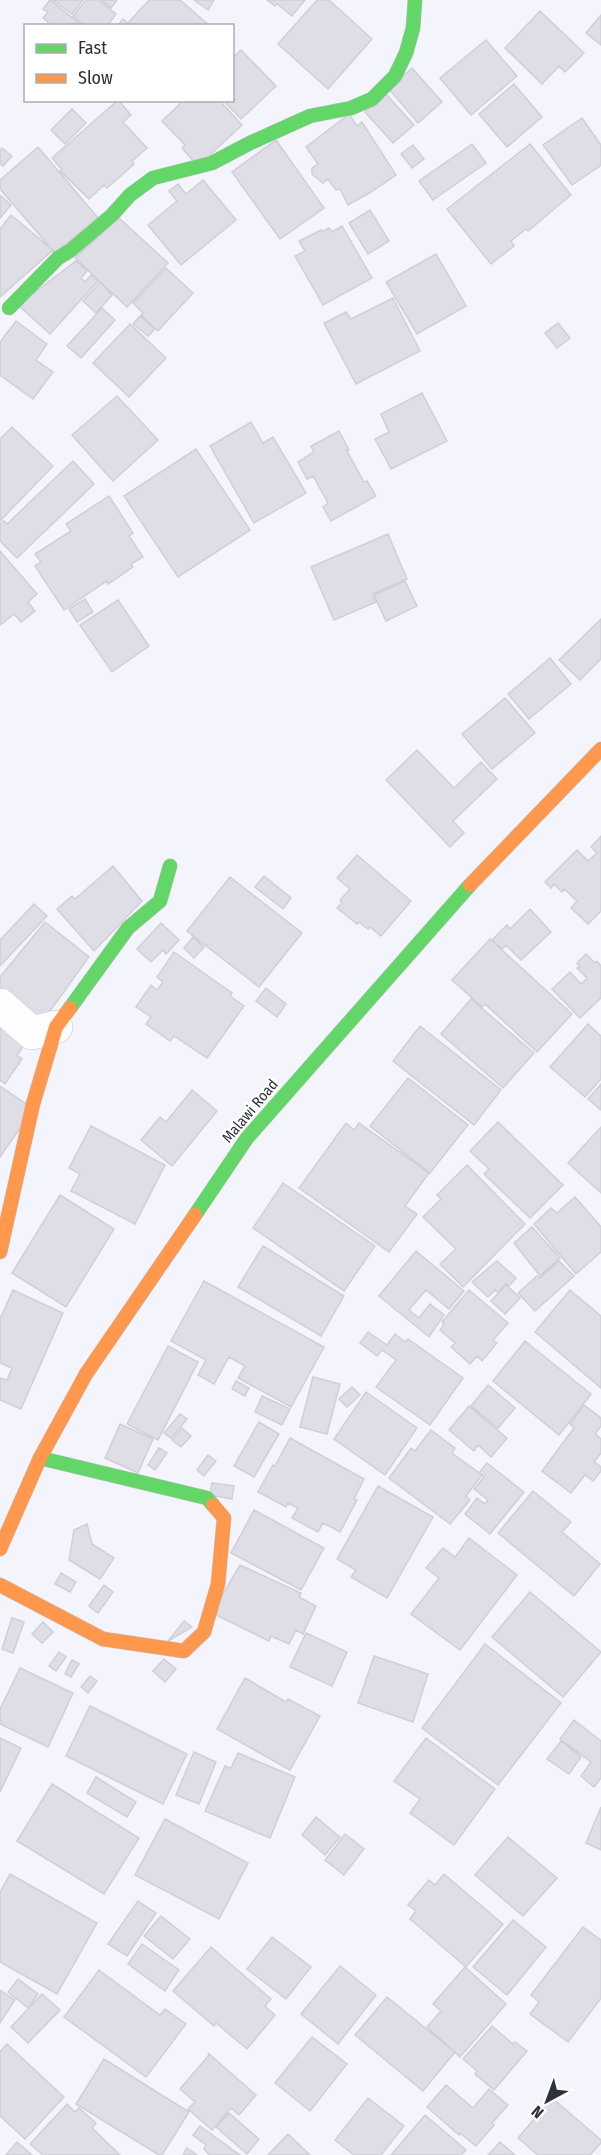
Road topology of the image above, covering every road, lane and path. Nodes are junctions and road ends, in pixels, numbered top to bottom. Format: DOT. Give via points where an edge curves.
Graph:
graph roads {
  1 [pos="415,0"];
  2 [pos="9,308"];
  3 [pos="601,748"];
  4 [pos="170,867"];
  5 [pos="0,1005"];
  6 [pos="56,1026"];
  7 [pos="0,1252"];
  8 [pos="40,1458"];
  9 [pos="0,1548"];
  10 [pos="0,1585"];
  1 -- 2 [label="street" via="406,53 395,76 372,99 351,108 310,116 212,163 153,178 58,258"];
  3 -- 8 [label="street, Malawi Road" via="480,874 247,1138 86,1374"];
  4 -- 6 [label="street" via="160,901 128,928"];
  5 -- 6 [label="street" via="32,1033"];
  6 -- 7 [label="street" via="33,1104"];
  8 -- 9 [label="street, Malawi Road"];
  8 -- 10 [label="street" via="207,1498 225,1518 218,1584 204,1632 184,1651 103,1639"];
}
